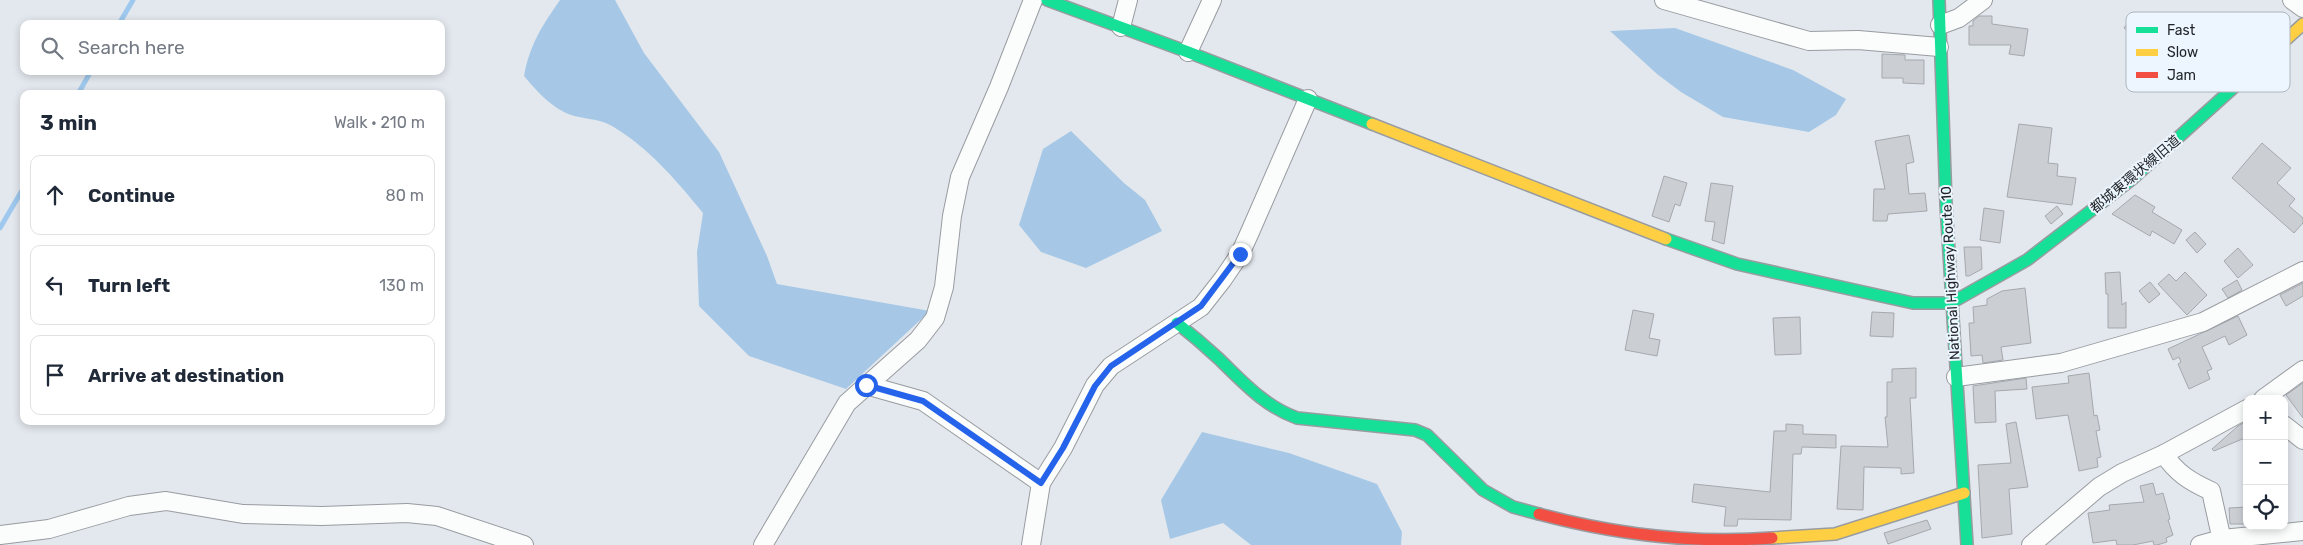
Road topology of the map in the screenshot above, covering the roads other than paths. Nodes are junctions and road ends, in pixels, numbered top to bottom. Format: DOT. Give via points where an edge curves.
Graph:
graph roads {
  1 [pos="1032,0"];
  2 [pos="1047,0"];
  3 [pos="1128,0"];
  4 [pos="1212,0"];
  5 [pos="1664,0"];
  6 [pos="1939,0"];
  7 [pos="1983,0"];
  8 [pos="2292,0"];
  9 [pos="2303,8"];
  10 [pos="2303,24"];
  11 [pos="1940,25"];
  12 [pos="1121,26"];
  13 [pos="2290,36"];
  14 [pos="1939,47"];
  15 [pos="1188,52"];
  16 [pos="2228,92"];
  17 [pos="1308,99"];
  18 [pos="2303,271"];
  19 [pos="1951,303"];
  20 [pos="1177,323"];
  21 [pos="2303,370"];
  22 [pos="1956,377"];
  23 [pos="866,385"];
  24 [pos="2269,395"];
  25 [pos="2243,411"];
  26 [pos="2288,427"];
  27 [pos="2303,440"];
  28 [pos="2164,454"];
  29 [pos="1041,483"];
  30 [pos="1964,493"];
  31 [pos="2303,531"];
  32 [pos="0,535"];
  33 [pos="2222,542"];
  34 [pos="524,545"];
  35 [pos="764,545"];
  36 [pos="1031,545"];
  37 [pos="1967,545"];
  38 [pos="2031,545"];
  39 [pos="2200,545"];
  1 -- 23 [label="street" via="960,177 944,287 935,318 918,340"];
  2 -- 12 [label="main road"];
  3 -- 12 [label="street"];
  4 -- 15 [label="street"];
  5 -- 14 [label="street" via="1809,40 1858,40"];
  6 -- 11 [label="main road, National Highway Route 10"];
  7 -- 11 [label="street" via="1959,18"];
  8 -- 9 [label="street"];
  10 -- 13 [label="main road, 都城東環状線旧道"];
  11 -- 14 [label="main road, National Highway Route 10"];
  12 -- 15 [label="main road"];
  14 -- 19 [label="main road, National Highway Route 10"];
  15 -- 17 [label="main road"];
  16 -- 19 [label="main road, 都城東環状線旧道" via="2131,180 2027,260"];
  17 -- 19 [label="main road" via="1589,210 1737,264 1914,302"];
  17 -- 20 [label="street" via="1240,254 1201,306"];
  18 -- 22 [label="street" via="2203,322 2060,363"];
  19 -- 22 [label="main road, National Highway Route 10"];
  20 -- 29 [label="street" via="1111,366 1095,386"];
  20 -- 30 [label="main road" via="1261,400 1282,414 1414,430 1427,435 1483,490 1513,507 1578,524 1633,533 1734,541 1835,534"];
  21 -- 24 [label="street"];
  22 -- 30 [label="main road, National Highway Route 10"];
  23 -- 29 [label="street" via="923,401"];
  23 -- 35 [label="street" via="847,403"];
  25 -- 28 [label="street"];
  26 -- 27 [label="street"];
  28 -- 33 [label="street" via="2172,467 2211,491"];
  28 -- 38 [label="street" via="2099,487"];
  29 -- 36 [label="street"];
  30 -- 37 [label="main road, National Highway Route 10"];
  31 -- 33 [label="street"];
  32 -- 34 [label="street" via="49,529 129,506 166,501 243,514 407,513 437,516"];
  33 -- 39 [label="street"];
}
